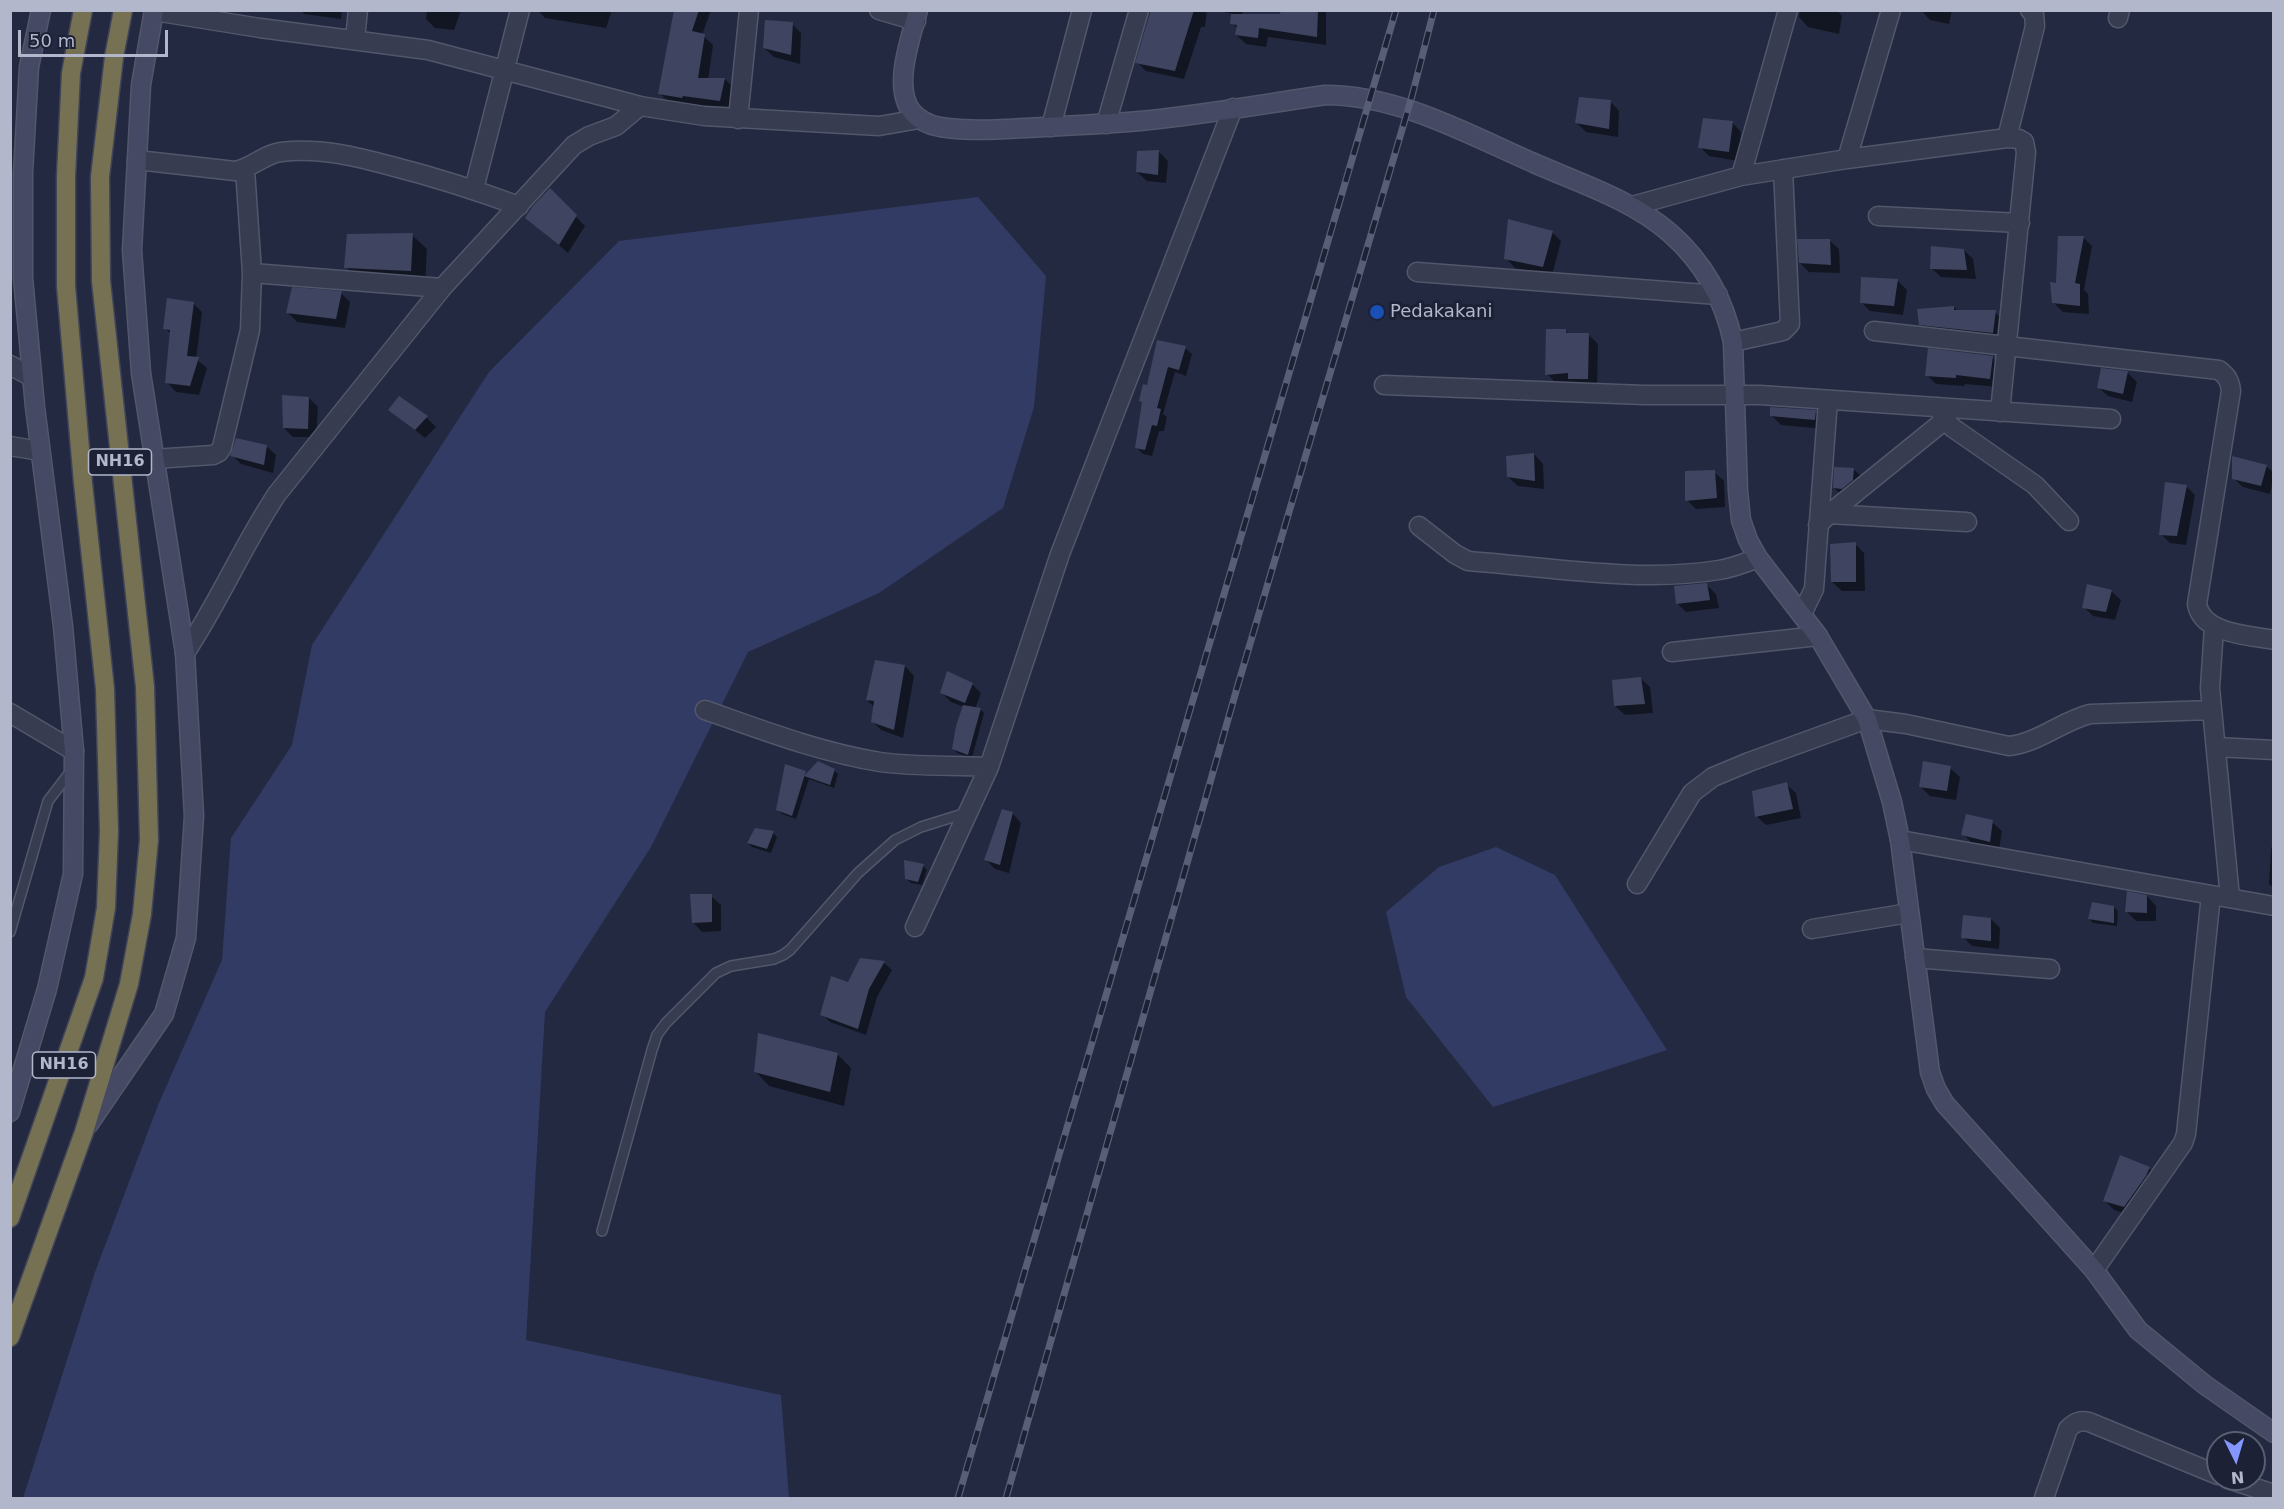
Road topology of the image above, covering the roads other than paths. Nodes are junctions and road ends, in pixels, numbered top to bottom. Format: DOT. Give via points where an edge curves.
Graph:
graph roads {
  1 [pos="41,10"];
  2 [pos="83,10"];
  3 [pos="123,10"];
  4 [pos="358,10"];
  5 [pos="520,10"];
  6 [pos="749,10"];
  7 [pos="879,10"];
  8 [pos="1082,10"];
  9 [pos="1139,10"];
  10 [pos="1788,10"];
  11 [pos="1891,10"];
  12 [pos="2030,10"];
  13 [pos="154,11"];
  14 [pos="917,16"];
  15 [pos="261,19"];
  16 [pos="355,39"];
  17 [pos="505,69"];
  18 [pos="640,106"];
  19 [pos="1233,108"];
  20 [pos="738,119"];
  21 [pos="919,119"];
  22 [pos="1106,124"];
  23 [pos="1051,127"];
  24 [pos="2007,138"];
  25 [pos="1847,159"];
  26 [pos="137,160"];
  27 [pos="245,169"];
  28 [pos="1783,169"];
  29 [pos="1741,176"];
  30 [pos="474,189"];
  31 [pos="519,206"];
  32 [pos="1632,206"];
  33 [pos="1878,216"];
  34 [pos="2020,223"];
  35 [pos="1417,272"];
  36 [pos="252,273"];
  37 [pos="442,288"];
  38 [pos="1718,296"];
  39 [pos="1874,331"];
  40 [pos="1732,342"];
  41 [pos="2008,345"];
  42 [pos="10,365"];
  43 [pos="32,377"];
  44 [pos="1384,385"];
  45 [pos="1734,394"];
  46 [pos="1828,400"];
  47 [pos="2000,412"];
  48 [pos="1941,414"];
  49 [pos="2111,419"];
  50 [pos="10,446"];
  51 [pos="40,451"];
  52 [pos="154,459"];
  53 [pos="1823,520"];
  54 [pos="2069,521"];
  55 [pos="1967,522"];
  56 [pos="1419,526"];
  57 [pos="1758,558"];
  58 [pos="1802,614"];
  59 [pos="2214,627"];
  60 [pos="1818,636"];
  61 [pos="2274,640"];
  62 [pos="1672,651"];
  63 [pos="185,653"];
  64 [pos="705,710"];
  65 [pos="2212,710"];
  66 [pos="10,713"];
  67 [pos="1867,719"];
  68 [pos="2216,747"];
  69 [pos="2274,750"];
  70 [pos="74,760"];
  71 [pos="989,767"];
  72 [pos="968,812"];
  73 [pos="1900,840"];
  74 [pos="1637,884"];
  75 [pos="2211,895"];
  76 [pos="2230,898"];
  77 [pos="2274,906"];
  78 [pos="1910,913"];
  79 [pos="915,927"];
  80 [pos="1812,929"];
  81 [pos="10,932"];
  82 [pos="1915,958"];
  83 [pos="2050,969"];
  84 [pos="10,1112"];
  85 [pos="84,1132"];
  86 [pos="10,1218"];
  87 [pos="602,1231"];
  88 [pos="2094,1270"];
  89 [pos="10,1337"];
  90 [pos="2274,1433"];
  91 [pos="2206,1470"];
  92 [pos="2044,1498"];
  1 -- 43 [label="main road" via="29,67 23,172 23,278"];
  2 -- 86 [label="highway, NH16" via="71,73 66,286 105,689 110,831 106,908 94,978"];
  3 -- 85 [label="highway, NH16" via="100,177 101,281 145,687 149,840 142,914 129,984"];
  4 -- 16 [label="street"];
  5 -- 17 [label="street"];
  6 -- 20 [label="street"];
  7 -- 14 [label="street"];
  8 -- 23 [label="street"];
  9 -- 22 [label="street"];
  10 -- 29 [label="street"];
  11 -- 25 [label="street"];
  12 -- 24 [label="street" via="2035,26"];
  13 -- 15 [label="street"];
  13 -- 26 [label="main road" via="141,85"];
  14 -- 21 [label="main road" via="903,84 910,110"];
  15 -- 16 [label="street"];
  16 -- 17 [label="street" via="428,50"];
  17 -- 18 [label="street"];
  17 -- 30 [label="street"];
  18 -- 20 [label="street"];
  18 -- 31 [label="street" via="616,126 574,145"];
  19 -- 22 [label="main road"];
  19 -- 32 [label="main road" via="1325,95 1371,99 1408,109"];
  19 -- 71 [label="street" via="1060,554"];
  20 -- 21 [label="street" via="879,126"];
  21 -- 23 [label="main road" via="937,127 960,129"];
  22 -- 23 [label="main road"];
  24 -- 25 [label="street"];
  24 -- 34 [label="street" via="2019,139 2026,147"];
  25 -- 28 [label="street"];
  26 -- 27 [label="street"];
  26 -- 52 [label="main road" via="132,250 141,373"];
  27 -- 30 [label="street" via="266,156 305,150 347,154"];
  27 -- 36 [label="street"];
  28 -- 29 [label="street"];
  28 -- 40 [label="street" via="1790,324 1783,331"];
  29 -- 32 [label="street"];
  30 -- 31 [label="street"];
  31 -- 37 [label="street"];
  32 -- 38 [label="main road" via="1691,253"];
  33 -- 34 [label="street"];
  34 -- 41 [label="street"];
  35 -- 38 [label="street"];
  36 -- 37 [label="street"];
  36 -- 52 [label="street" via="250,330 222,447 213,455"];
  37 -- 63 [label="street" via="277,494"];
  38 -- 40 [label="main road"];
  39 -- 41 [label="street"];
  40 -- 45 [label="main road"];
  41 -- 47 [label="street"];
  41 -- 59 [label="street" via="2218,370 2226,376 2231,391 2197,604 2199,613"];
  42 -- 43 [label="street"];
  43 -- 51 [label="main road"];
  44 -- 45 [label="street" via="1644,395"];
  45 -- 46 [label="street"];
  45 -- 57 [label="main road" via="1741,520"];
  46 -- 48 [label="street"];
  46 -- 53 [label="street"];
  47 -- 48 [label="street"];
  47 -- 49 [label="street"];
  48 -- 53 [label="street"];
  48 -- 54 [label="street" via="1953,428 2035,485"];
  50 -- 51 [label="street"];
  51 -- 70 [label="main road" via="63,626"];
  52 -- 63 [label="main road"];
  53 -- 55 [label="street"];
  53 -- 58 [label="street" via="1814,589"];
  56 -- 57 [label="street" via="1468,561 1661,575 1721,570"];
  57 -- 58 [label="main road"];
  58 -- 60 [label="main road"];
  59 -- 61 [label="street"];
  59 -- 65 [label="street"];
  60 -- 62 [label="street"];
  60 -- 67 [label="main road"];
  63 -- 85 [label="main road" via="194,816 186,938 164,1014"];
  64 -- 71 [label="street" via="828,752 882,762"];
  65 -- 67 [label="street" via="2090,714 2076,717 2026,743 2009,746"];
  65 -- 68 [label="street"];
  66 -- 70 [label="street"];
  67 -- 73 [label="main road"];
  67 -- 74 [label="street" via="1749,762 1701,785 1692,793"];
  68 -- 69 [label="street"];
  68 -- 76 [label="street"];
  70 -- 81 [label="lane" via="48,801"];
  70 -- 84 [label="main road" via="73,874 47,989"];
  71 -- 72 [label="street"];
  72 -- 79 [label="street"];
  72 -- 87 [label="lane" via="895,840 858,873 790,950 774,959 747,962 716,973 666,1023 652,1050"];
  73 -- 75 [label="street"];
  73 -- 78 [label="main road"];
  75 -- 76 [label="street"];
  75 -- 88 [label="street" via="2186,1134"];
  76 -- 77 [label="street"];
  78 -- 80 [label="street"];
  78 -- 82 [label="main road"];
  82 -- 83 [label="street"];
  82 -- 88 [label="main road" via="1935,1089"];
  85 -- 89 [label="highway, NH16"];
  88 -- 90 [label="main road" via="2138,1330 2205,1385"];
  91 -- 92 [label="street" via="2081,1421 2068,1429"];
}
